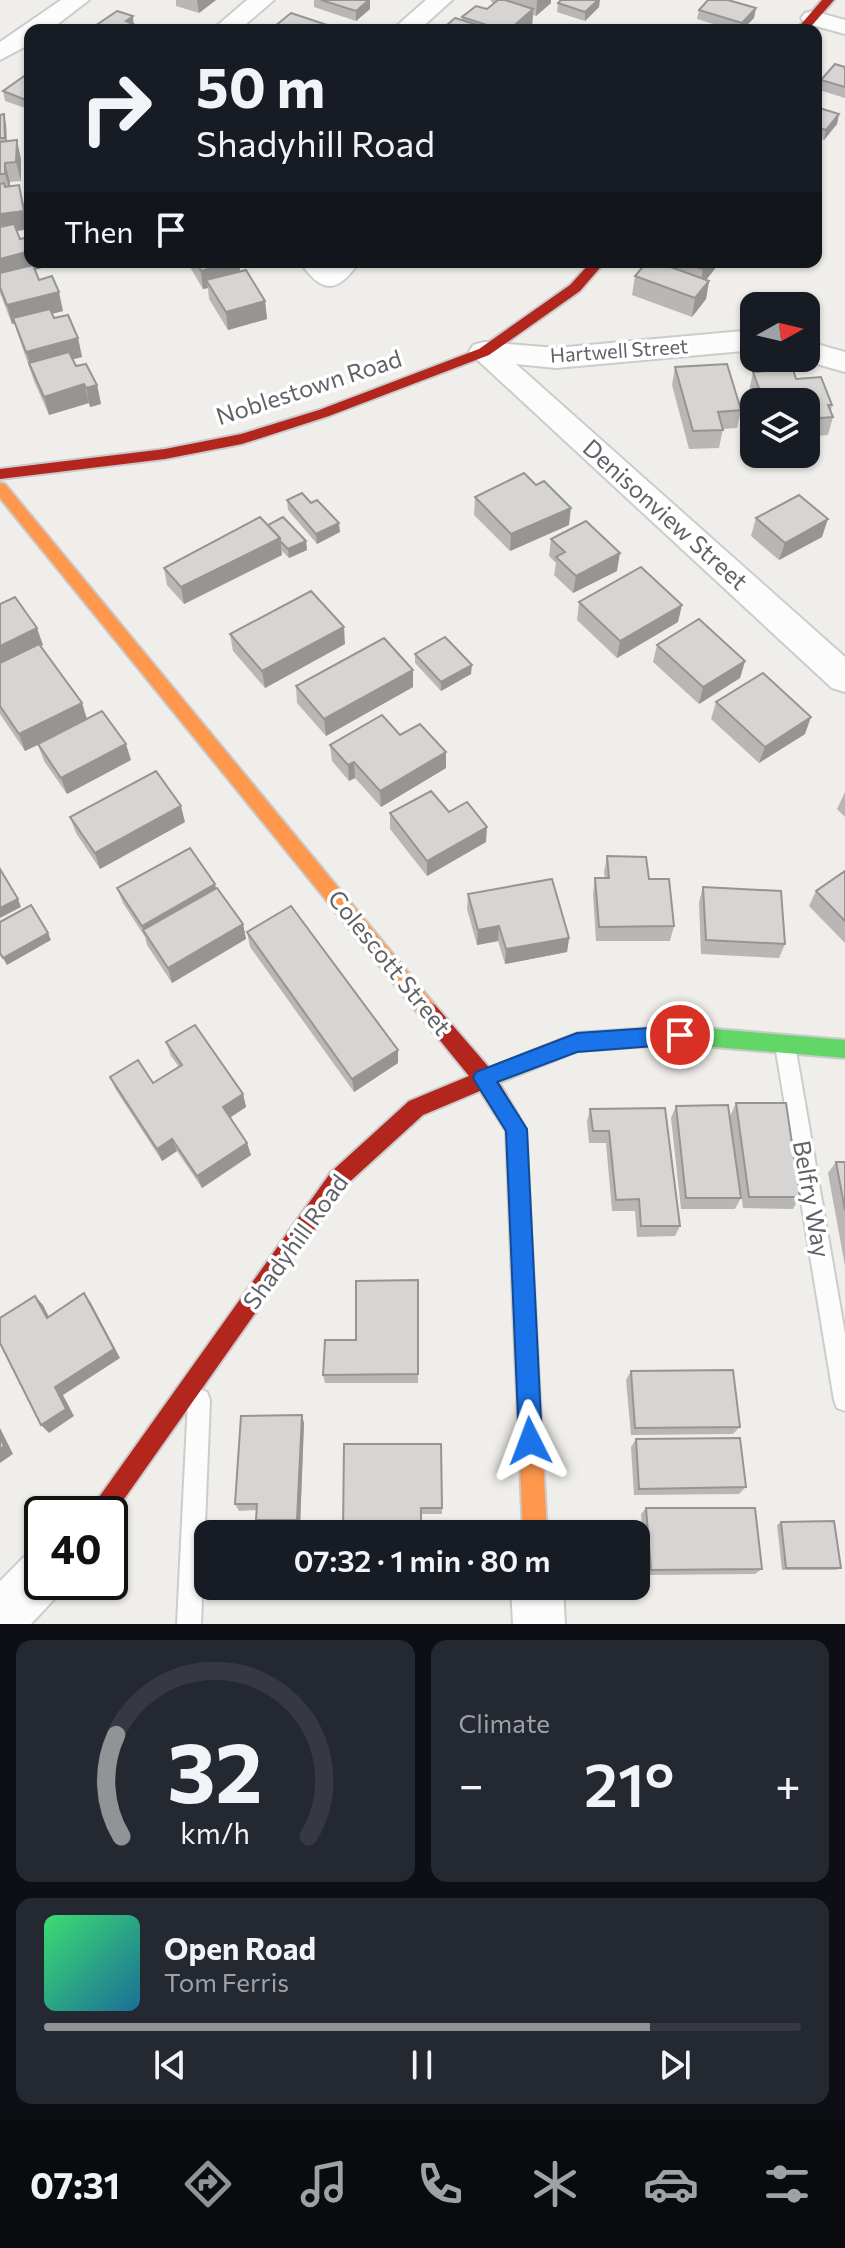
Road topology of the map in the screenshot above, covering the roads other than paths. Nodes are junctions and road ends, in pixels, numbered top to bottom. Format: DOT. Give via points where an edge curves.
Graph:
graph roads {
  1 [pos="77,0"];
  2 [pos="262,0"];
  3 [pos="440,0"];
  4 [pos="814,16"];
  5 [pos="42,24"];
  6 [pos="232,24"];
  7 [pos="411,24"];
  8 [pos="845,27"];
  9 [pos="24,36"];
  10 [pos="0,53"];
  11 [pos="318,268"];
  12 [pos="338,268"];
  13 [pos="593,268"];
  14 [pos="845,335"];
  15 [pos="820,336"];
  16 [pos="740,341"];
  17 [pos="484,352"];
  18 [pos="820,355"];
  19 [pos="845,362"];
  20 [pos="0,474"];
  21 [pos="0,488"];
  22 [pos="845,678"];
  23 [pos="785,1045"];
  24 [pos="845,1049"];
  25 [pos="483,1078"];
  26 [pos="200,1373"];
  27 [pos="845,1400"];
  28 [pos="112,1496"];
  29 [pos="534,1520"];
  30 [pos="24,1593"];
  31 [pos="538,1600"];
  32 [pos="0,1618"];
  33 [pos="189,1624"];
  34 [pos="539,1624"];
  1 -- 5 [label="street"];
  2 -- 6 [label="street"];
  3 -- 7 [label="street"];
  4 -- 8 [label="street"];
  9 -- 10 [label="street"];
  11 -- 12 [label="street" via="326,278"];
  13 -- 17 [label="street, Noblestown Road" via="575,288"];
  14 -- 15 [label="street"];
  16 -- 17 [label="street, Hartwell Street" via="556,358"];
  17 -- 20 [label="street, Noblestown Road" via="242,439"];
  17 -- 22 [label="street, Denisonview Street"];
  18 -- 19 [label="street"];
  21 -- 25 [label="street, Colescott Street"];
  23 -- 24 [label="street, Shadyhill Road"];
  23 -- 25 [label="street, Shadyhill Road" via="680,1035 577,1042"];
  23 -- 27 [label="lane, Belfry Way"];
  25 -- 26 [label="street, Shadyhill Road" via="416,1108 338,1179"];
  25 -- 29 [label="street, Colescott Street" via="516,1129"];
  26 -- 28 [label="street, Shadyhill Road"];
  26 -- 33 [label="lane"];
  30 -- 32 [label="street"];
  31 -- 34 [label="street"];
}
